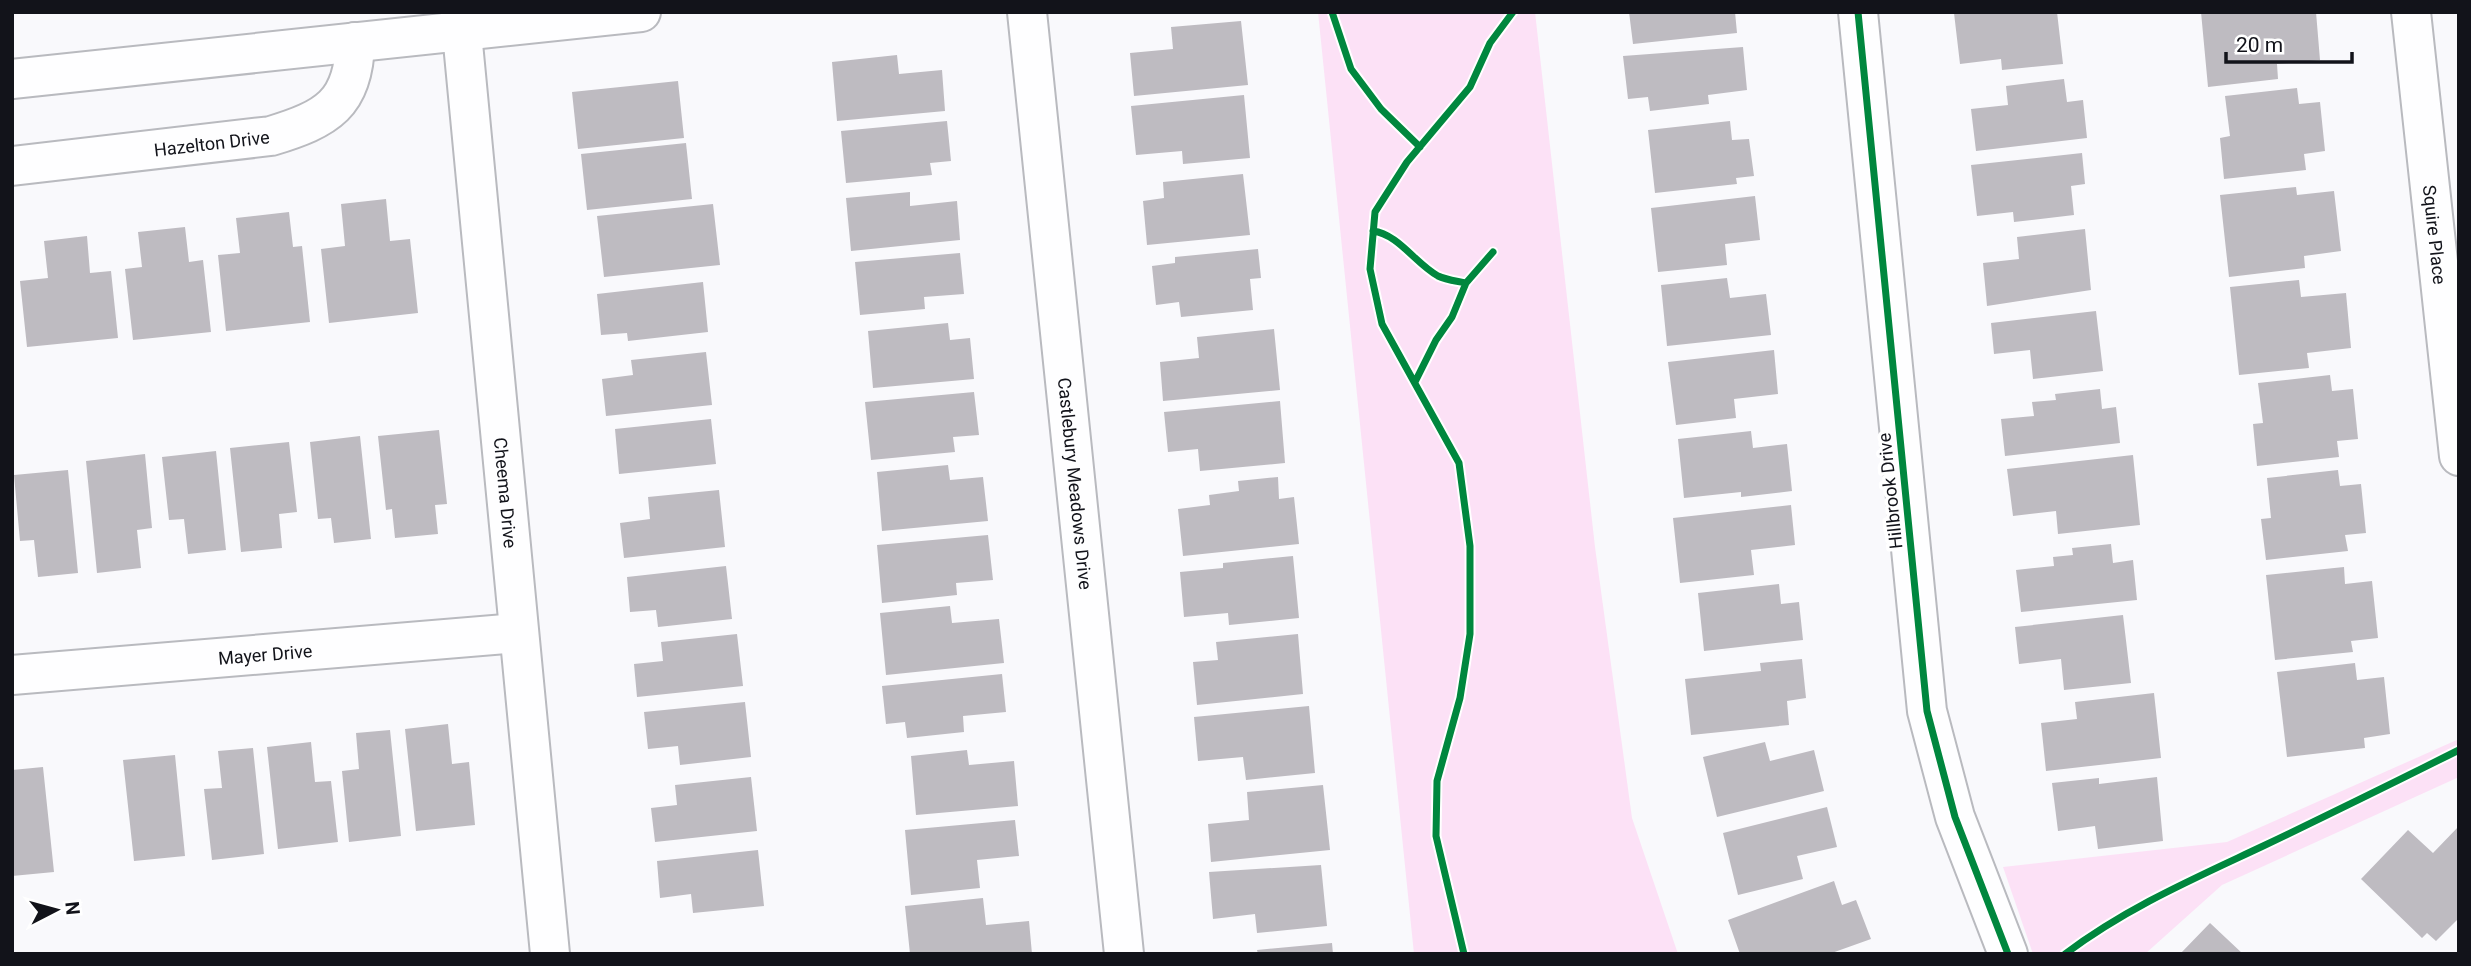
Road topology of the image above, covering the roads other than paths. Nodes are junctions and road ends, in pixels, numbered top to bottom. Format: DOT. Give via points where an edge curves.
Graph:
graph roads {
  1 [pos="641,12"];
  2 [pos="1027,12"];
  3 [pos="1858,12"];
  4 [pos="2411,12"];
  5 [pos="461,21"];
  6 [pos="355,42"];
  7 [pos="12,79"];
  8 [pos="12,166"];
  9 [pos="2459,456"];
  10 [pos="518,633"];
  11 [pos="12,675"];
  12 [pos="550,954"];
  13 [pos="1124,954"];
  14 [pos="2008,954"];
  1 -- 5 [label="street"];
  2 -- 13 [label="street, Castlebury Meadows Drive"];
  3 -- 14 [label="street, Hillbrook Drive" via="1927,711 1955,817"];
  4 -- 9 [label="street, Squire Place"];
  5 -- 6 [label="street"];
  5 -- 10 [label="street, Cheema Drive"];
  6 -- 7 [label="street"];
  6 -- 8 [label="street, Hazelton Drive" via="355,72 342,100 304,126 271,136"];
  10 -- 11 [label="street, Mayer Drive"];
  10 -- 12 [label="street, Cheema Drive"];
}
